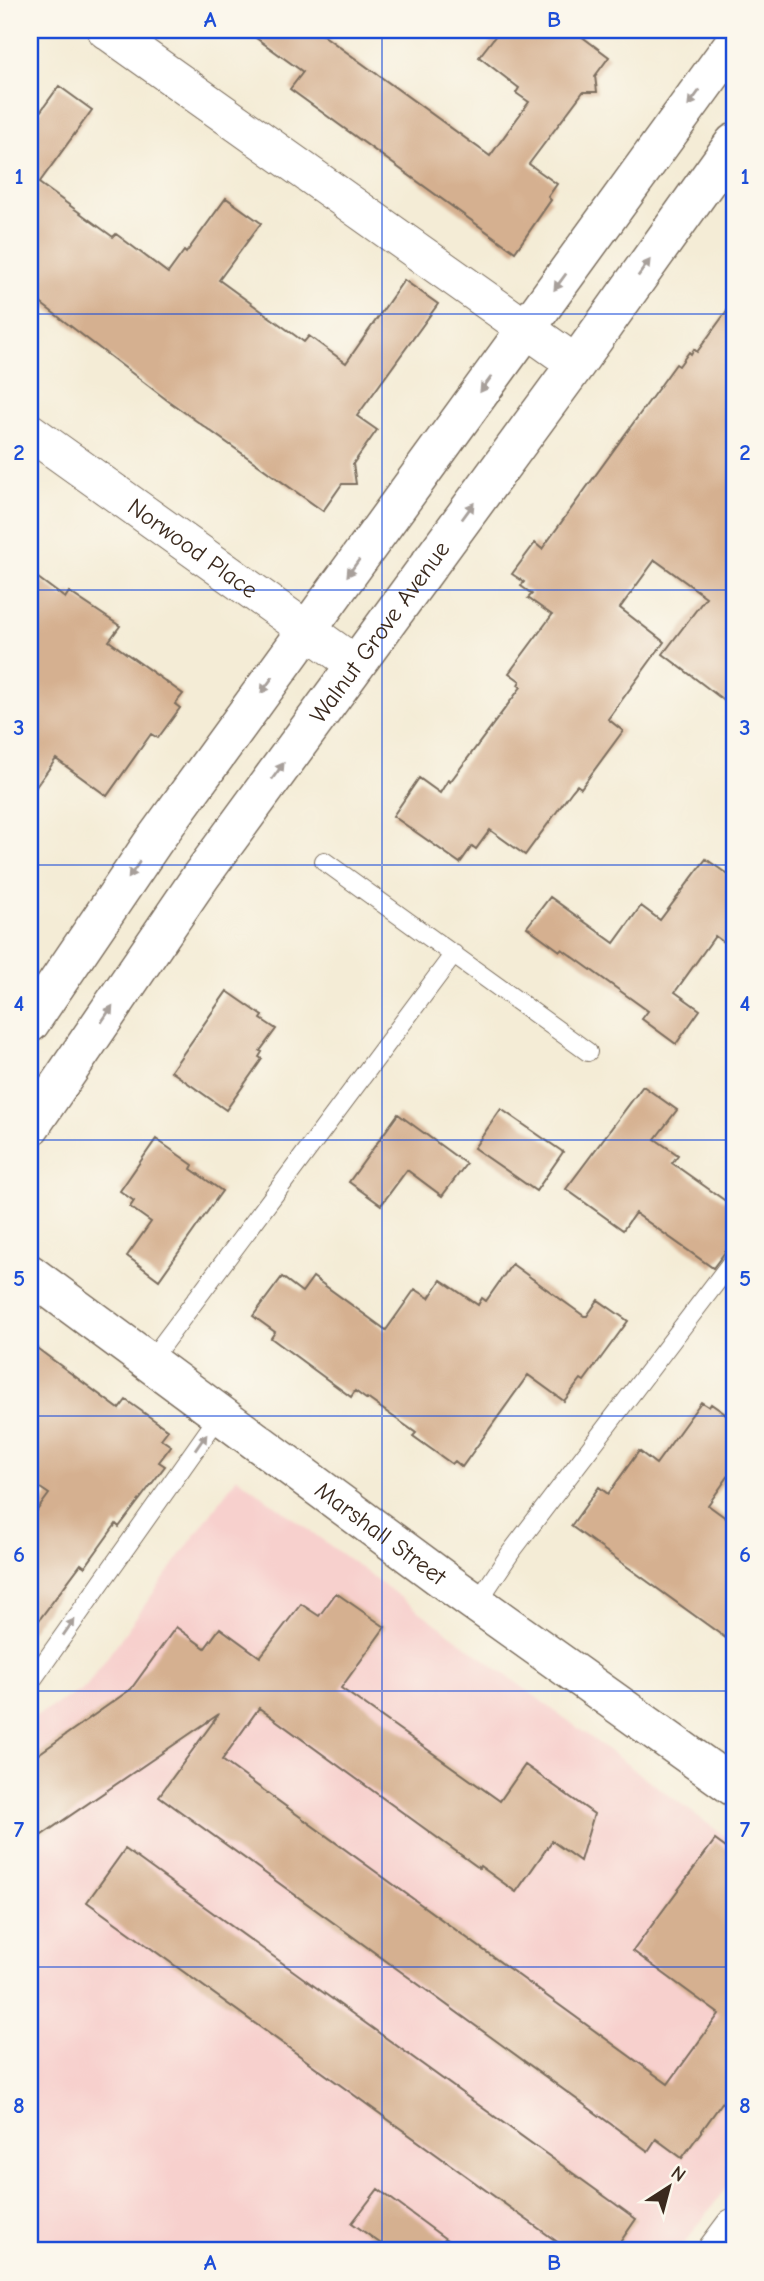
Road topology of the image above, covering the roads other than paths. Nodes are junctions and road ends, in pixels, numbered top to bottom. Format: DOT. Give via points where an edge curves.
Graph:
graph roads {
  1 [pos="106,30"];
  2 [pos="734,43"];
  3 [pos="734,143"];
  4 [pos="527,329"];
  5 [pos="576,364"];
  6 [pos="30,432"];
  7 [pos="307,630"];
  8 [pos="356,665"];
  9 [pos="324,860"];
  10 [pos="454,954"];
  11 [pos="30,1023"];
  12 [pos="588,1052"];
  13 [pos="30,1127"];
  14 [pos="734,1259"];
  15 [pos="30,1274"];
  16 [pos="150,1361"];
  17 [pos="221,1413"];
  18 [pos="477,1603"];
  19 [pos="30,1683"];
  20 [pos="734,1787"];
  21 [pos="734,2227"];
  22 [pos="716,2251"];
  1 -- 4 [label="street"];
  2 -- 4 [label="main road, one-way"];
  5 -- 3 [label="main road, Walnut Grove Avenue, one-way"];
  4 -- 5 [label="street"];
  4 -- 7 [label="main road, one-way"];
  8 -- 5 [label="main road, Walnut Grove Avenue, one-way"];
  6 -- 7 [label="street, Norwood Place"];
  7 -- 8 [label="street, Norwood Place"];
  7 -- 11 [label="main road, one-way" via="153,842"];
  13 -- 8 [label="main road, Walnut Grove Avenue, one-way" via="201,876"];
  9 -- 10 [label="lane"];
  10 -- 12 [label="lane"];
  10 -- 16 [label="lane"];
  14 -- 18 [label="lane"];
  15 -- 16 [label="main road, Marshall Street"];
  16 -- 17 [label="main road, Marshall Street"];
  17 -- 18 [label="main road, Marshall Street"];
  19 -- 17 [label="lane, one-way"];
  18 -- 20 [label="main road, Marshall Street"];
  21 -- 22 [label="street"];
}
